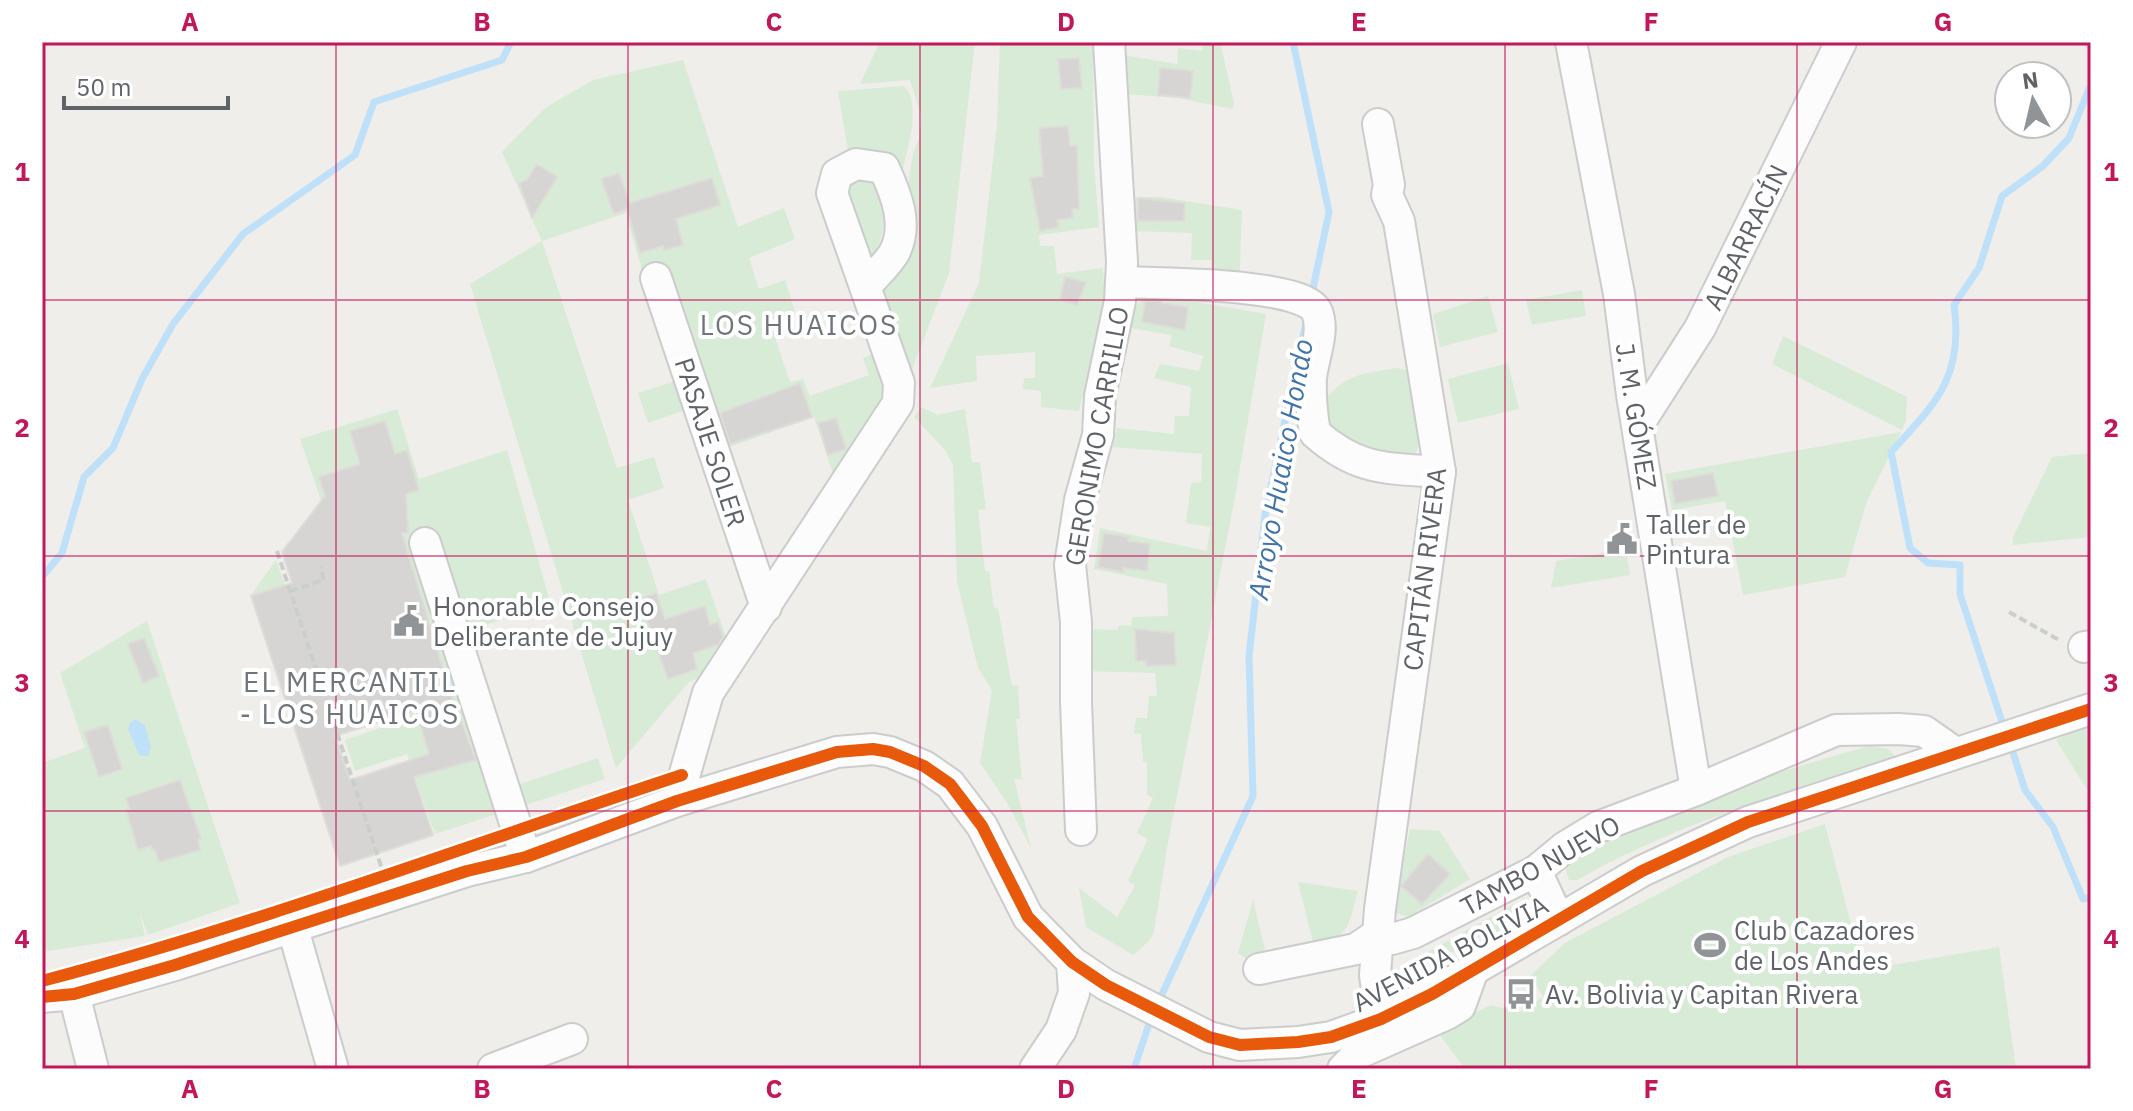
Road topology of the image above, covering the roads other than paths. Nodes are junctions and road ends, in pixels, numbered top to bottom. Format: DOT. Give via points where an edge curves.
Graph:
graph roads {
  1 [pos="1109,42"];
  2 [pos="1571,42"];
  3 [pos="1841,42"];
  4 [pos="1378,124"];
  5 [pos="656,278"];
  6 [pos="1121,282"];
  7 [pos="865,287"];
  8 [pos="1638,425"];
  9 [pos="1440,472"];
  10 [pos="425,543"];
  11 [pos="766,607"];
  12 [pos="2091,709"];
  13 [pos="1954,752"];
  14 [pos="1696,790"];
  15 [pos="677,801"];
  16 [pos="1081,830"];
  17 [pos="526,857"];
  18 [pos="1536,871"];
  19 [pos="1559,920"];
  20 [pos="293,929"];
  21 [pos="1378,934"];
  22 [pos="1072,962"];
  23 [pos="1259,969"];
  24 [pos="1473,970"];
  25 [pos="74,994"];
  26 [pos="42,997"];
  27 [pos="1381,1019"];
  28 [pos="572,1039"];
  29 [pos="93,1069"];
  30 [pos="333,1069"];
  31 [pos="493,1069"];
  32 [pos="1035,1069"];
  33 [pos="1343,1069"];
  1 -- 6 [label="street, GERONIMO CARRILLO"];
  2 -- 8 [label="street, J. M. GÓMEZ"];
  3 -- 8 [label="street, ALBARRACÍN" via="1700,328"];
  4 -- 9 [label="street, CAPITÁN RIVERA"];
  5 -- 11 [label="street, PASAJE SOLER"];
  6 -- 9 [label="street" via="1248,288 1310,302 1318,313 1319,332 1311,379 1315,433 1333,449 1371,467"];
  6 -- 16 [label="street, GERONIMO CARRILLO" via="1098,435 1070,565"];
  7 -- 7 [label="street" via="832,193 837,174 856,164 884,168 898,201 901,227 894,252"];
  7 -- 11 [label="street" via="899,383 898,403"];
  8 -- 14 [label="street, J. M. GÓMEZ"];
  9 -- 21 [label="street, CAPITÁN RIVERA"];
  10 -- 17 [label="street"];
  11 -- 15 [label="street" via="708,693"];
  12 -- 13 [label="street, AVENIDA BOLIVIA"];
  13 -- 14 [label="street, TAMBO NUEVO" via="1924,731 1836,730"];
  13 -- 19 [label="street, AVENIDA BOLIVIA" via="1708,839"];
  14 -- 18 [label="street, TAMBO NUEVO" via="1598,827"];
  15 -- 17 [label="street, AVENIDA BOLIVIA"];
  15 -- 22 [label="street, AVENIDA BOLIVIA" via="837,752 873,749 905,757 938,775 959,795 982,826 1028,917"];
  17 -- 20 [label="street, AVENIDA BOLIVIA" via="467,871"];
  18 -- 19 [label="street"];
  18 -- 21 [label="street, TAMBO NUEVO" via="1413,933 1392,939"];
  19 -- 24 [label="street, AVENIDA BOLIVIA"];
  20 -- 25 [label="street, AVENIDA BOLIVIA"];
  20 -- 30 [label="street"];
  21 -- 23 [label="street, TAMBO NUEVO" via="1356,949"];
  21 -- 27 [label="street, CAPITÁN RIVERA" via="1375,975"];
  22 -- 27 [label="street, AVENIDA BOLIVIA" via="1209,1037 1240,1045 1331,1037"];
  22 -- 32 [label="street" via="1074,993 1061,1030"];
  24 -- 27 [label="street, AVENIDA BOLIVIA"];
  24 -- 33 [label="street" via="1460,1006 1359,1053"];
  25 -- 26 [label="street, AVENIDA BOLIVIA"];
  25 -- 29 [label="street"];
  28 -- 31 [label="street"];
}
